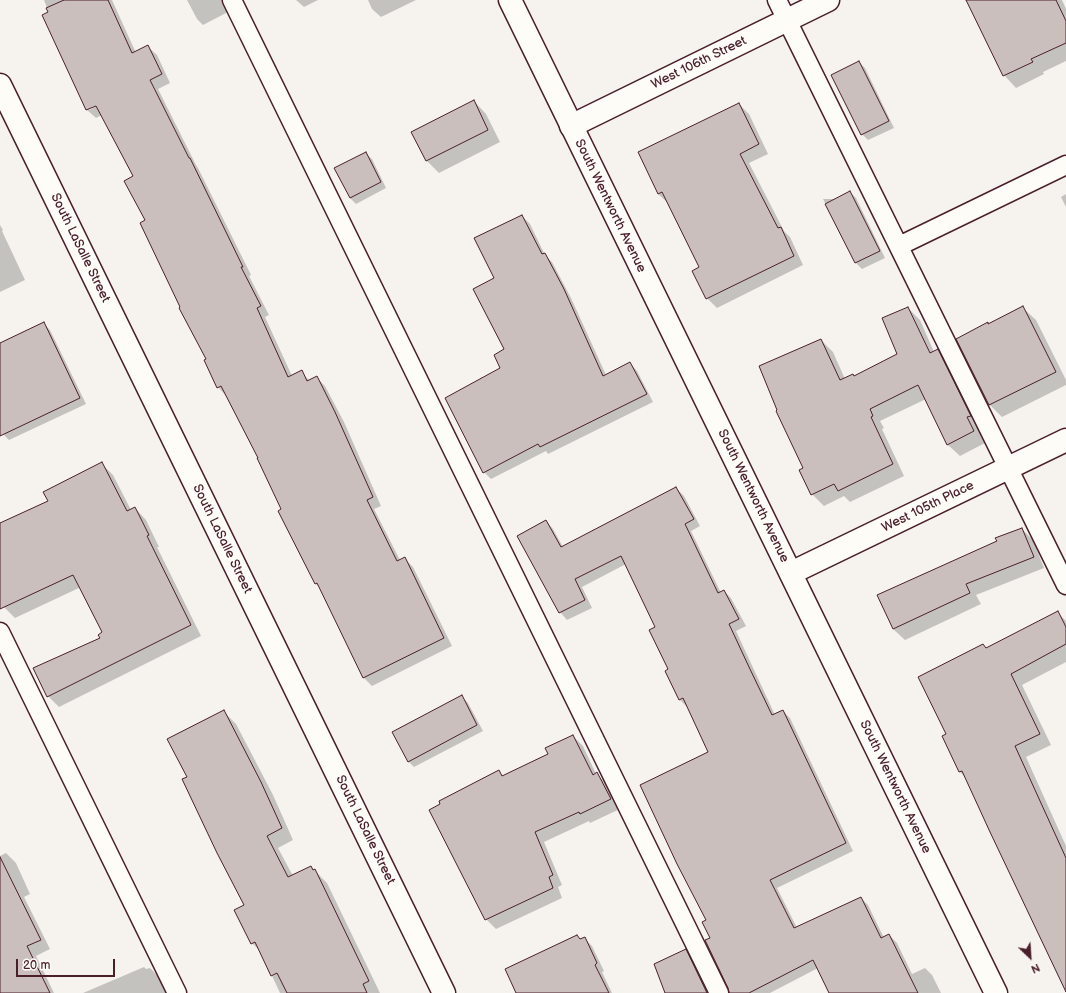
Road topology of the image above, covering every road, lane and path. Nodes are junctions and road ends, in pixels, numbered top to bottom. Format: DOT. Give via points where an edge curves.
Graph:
graph roads {
  1 [pos="232,0"];
  2 [pos="510,0"];
  3 [pos="777,0"];
  4 [pos="828,0"];
  5 [pos="787,20"];
  6 [pos="0,84"];
  7 [pos="571,126"];
  8 [pos="1066,165"];
  9 [pos="899,246"];
  10 [pos="1066,440"];
  11 [pos="1008,468"];
  12 [pos="790,574"];
  13 [pos="1066,585"];
  14 [pos="0,632"];
  15 [pos="177,993"];
  16 [pos="444,993"];
  17 [pos="720,993"];
  18 [pos="996,993"];
  1 -- 17 [label="lane"];
  2 -- 7 [label="street, South Wentworth Avenue"];
  3 -- 5 [label="lane"];
  4 -- 5 [label="street, West 106th Street"];
  5 -- 7 [label="street, West 106th Street"];
  5 -- 9 [label="lane"];
  6 -- 16 [label="street, South LaSalle Street"];
  7 -- 12 [label="street, South Wentworth Avenue"];
  8 -- 9 [label="lane"];
  9 -- 11 [label="lane"];
  10 -- 11 [label="street, West 105th Place"];
  11 -- 12 [label="street, West 105th Place"];
  11 -- 13 [label="lane"];
  12 -- 18 [label="street, South Wentworth Avenue"];
  14 -- 15 [label="lane"];
}
